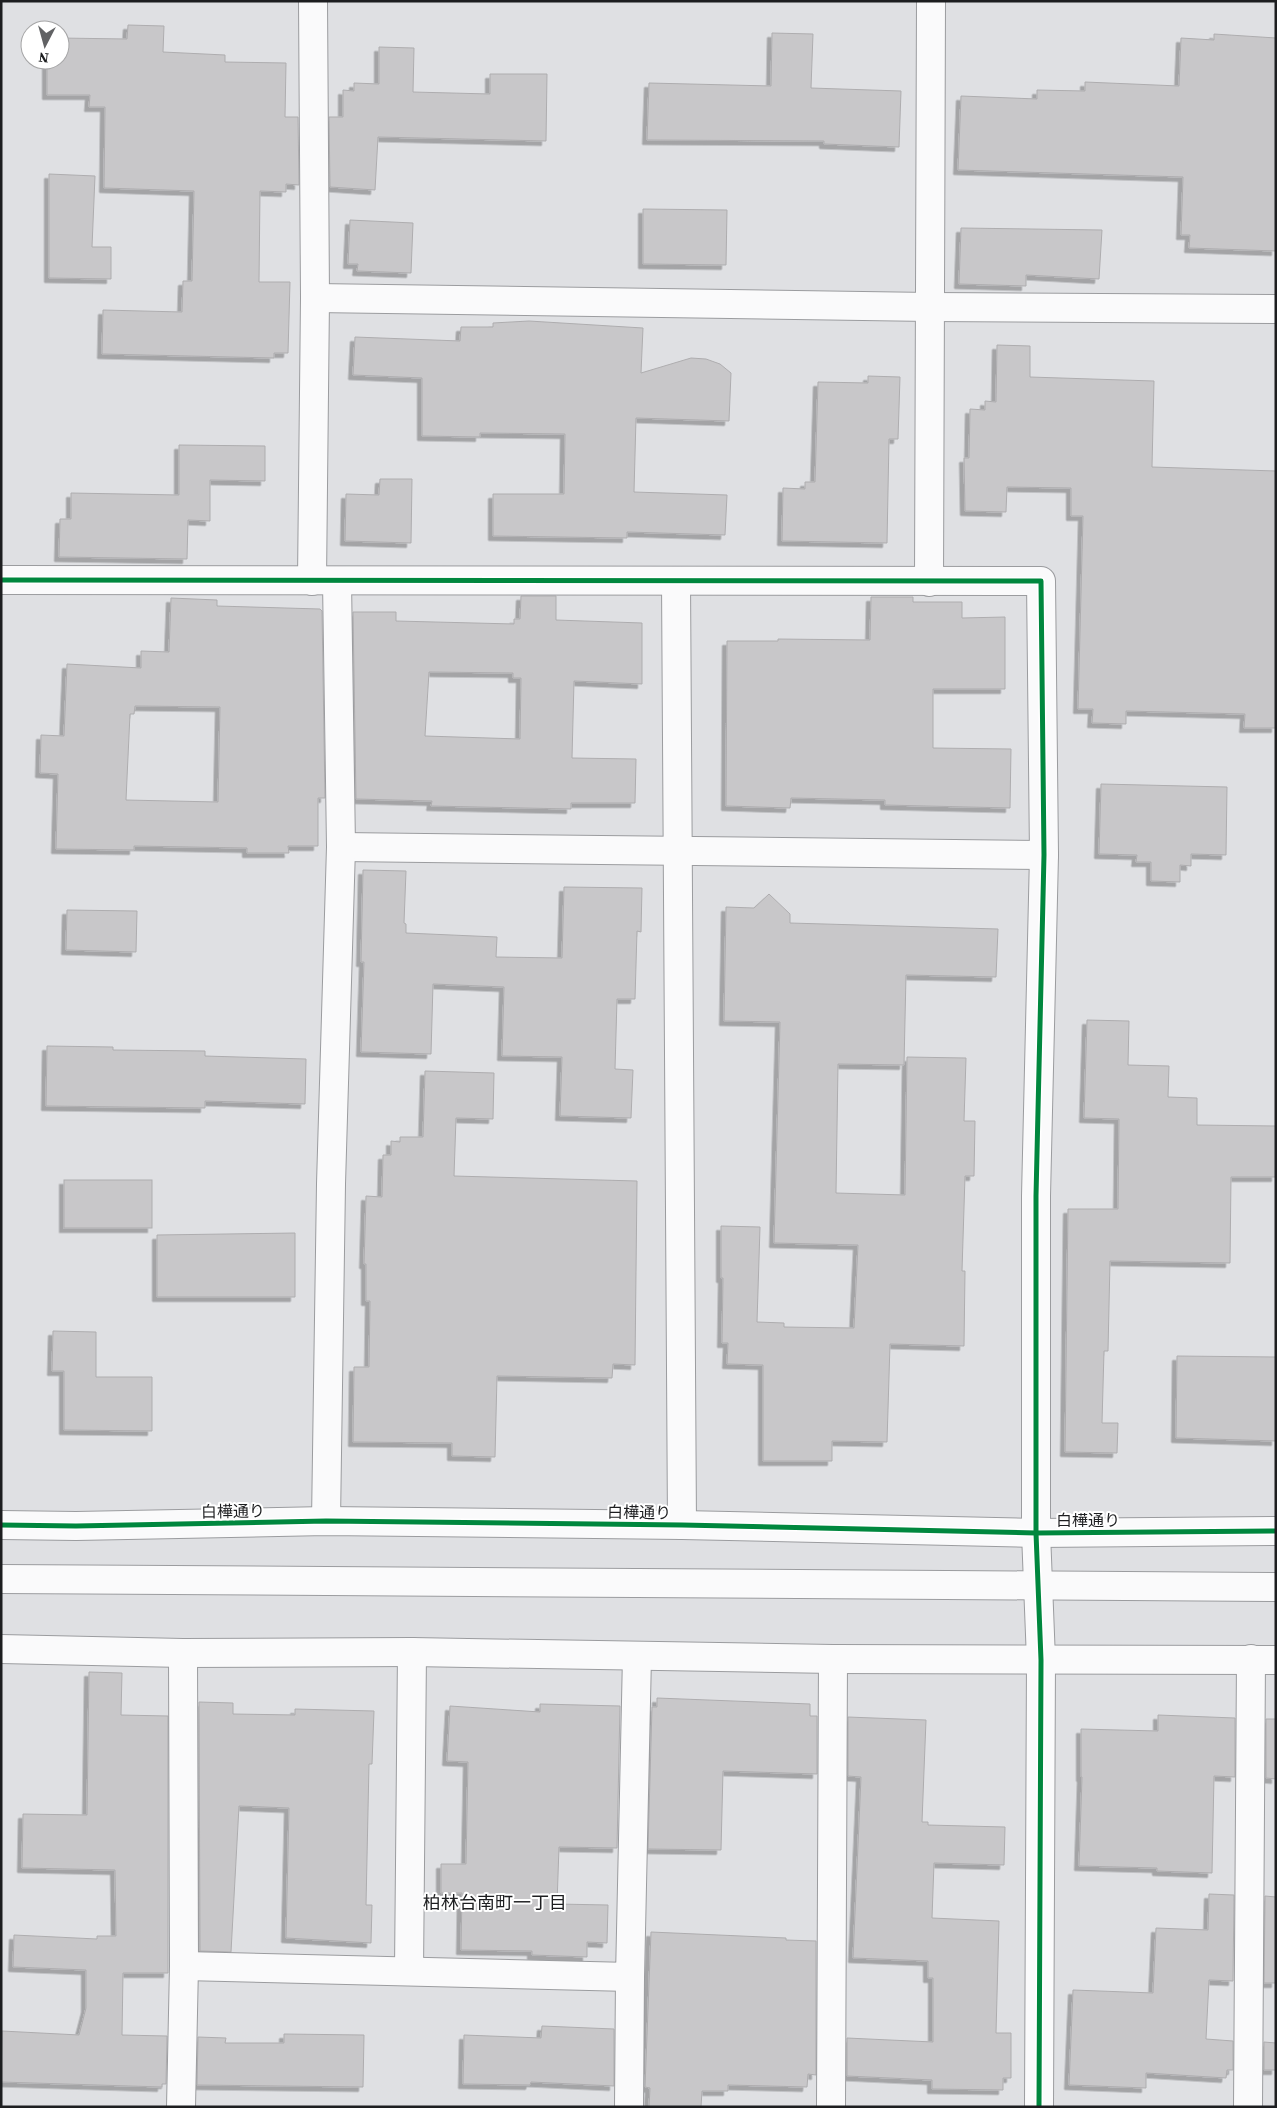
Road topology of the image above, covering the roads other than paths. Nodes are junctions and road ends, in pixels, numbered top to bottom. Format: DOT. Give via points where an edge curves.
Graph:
graph roads {
  1 [pos="313,1"];
  2 [pos="931,1"];
  3 [pos="315,298"];
  4 [pos="930,307"];
  5 [pos="1276,309"];
  6 [pos="1,580"];
  7 [pos="324,581"];
  8 [pos="676,581"];
  9 [pos="929,582"];
  10 [pos="341,847"];
  11 [pos="676,852"];
  12 [pos="1044,855"];
  13 [pos="326,1521"];
  14 [pos="1,1525"];
  15 [pos="682,1525"];
  16 [pos="1276,1532"];
  17 [pos="1036,1533"];
  18 [pos="1,1579"];
  19 [pos="1038,1586"];
  20 [pos="1276,1587"];
  21 [pos="1,1649"];
  22 [pos="412,1652"];
  23 [pos="183,1653"];
  24 [pos="638,1656"];
  25 [pos="833,1659"];
  26 [pos="1263,1659"];
  27 [pos="1041,1660"];
  28 [pos="184,1966"];
  29 [pos="409,1970"];
  30 [pos="630,1977"];
  31 [pos="181,2107"];
  32 [pos="629,2107"];
  33 [pos="831,2107"];
  34 [pos="1039,2107"];
  35 [pos="1248,2107"];
  1 -- 3 [label="street"];
  2 -- 4 [label="street"];
  3 -- 4 [label="street"];
  3 -- 7 [label="street"];
  4 -- 5 [label="street"];
  4 -- 9 [label="street"];
  6 -- 7 [label="street"];
  7 -- 8 [label="street"];
  7 -- 10 [label="street"];
  8 -- 9 [label="street"];
  8 -- 11 [label="street"];
  9 -- 12 [label="street" via="1041,581"];
  10 -- 11 [label="street"];
  10 -- 13 [label="street"];
  11 -- 12 [label="street"];
  11 -- 15 [label="street"];
  12 -- 17 [label="street" via="1036,1196"];
  13 -- 14 [label="street, 白樺通り"];
  13 -- 15 [label="street, 白樺通り"];
  15 -- 17 [label="street, 白樺通り"];
  16 -- 17 [label="street, 白樺通り"];
  17 -- 19 [label="street"];
  18 -- 19 [label="street"];
  19 -- 20 [label="street"];
  19 -- 27 [label="street"];
  21 -- 23 [label="street"];
  22 -- 23 [label="street"];
  22 -- 24 [label="street"];
  22 -- 29 [label="street"];
  23 -- 28 [label="street"];
  24 -- 25 [label="street"];
  24 -- 30 [label="street"];
  25 -- 27 [label="street"];
  25 -- 33 [label="street"];
  26 -- 27 [label="street"];
  26 -- 35 [label="street"];
  27 -- 34 [label="street"];
  28 -- 29 [label="street"];
  28 -- 31 [label="street"];
  29 -- 30 [label="street"];
  30 -- 32 [label="street"];
}
